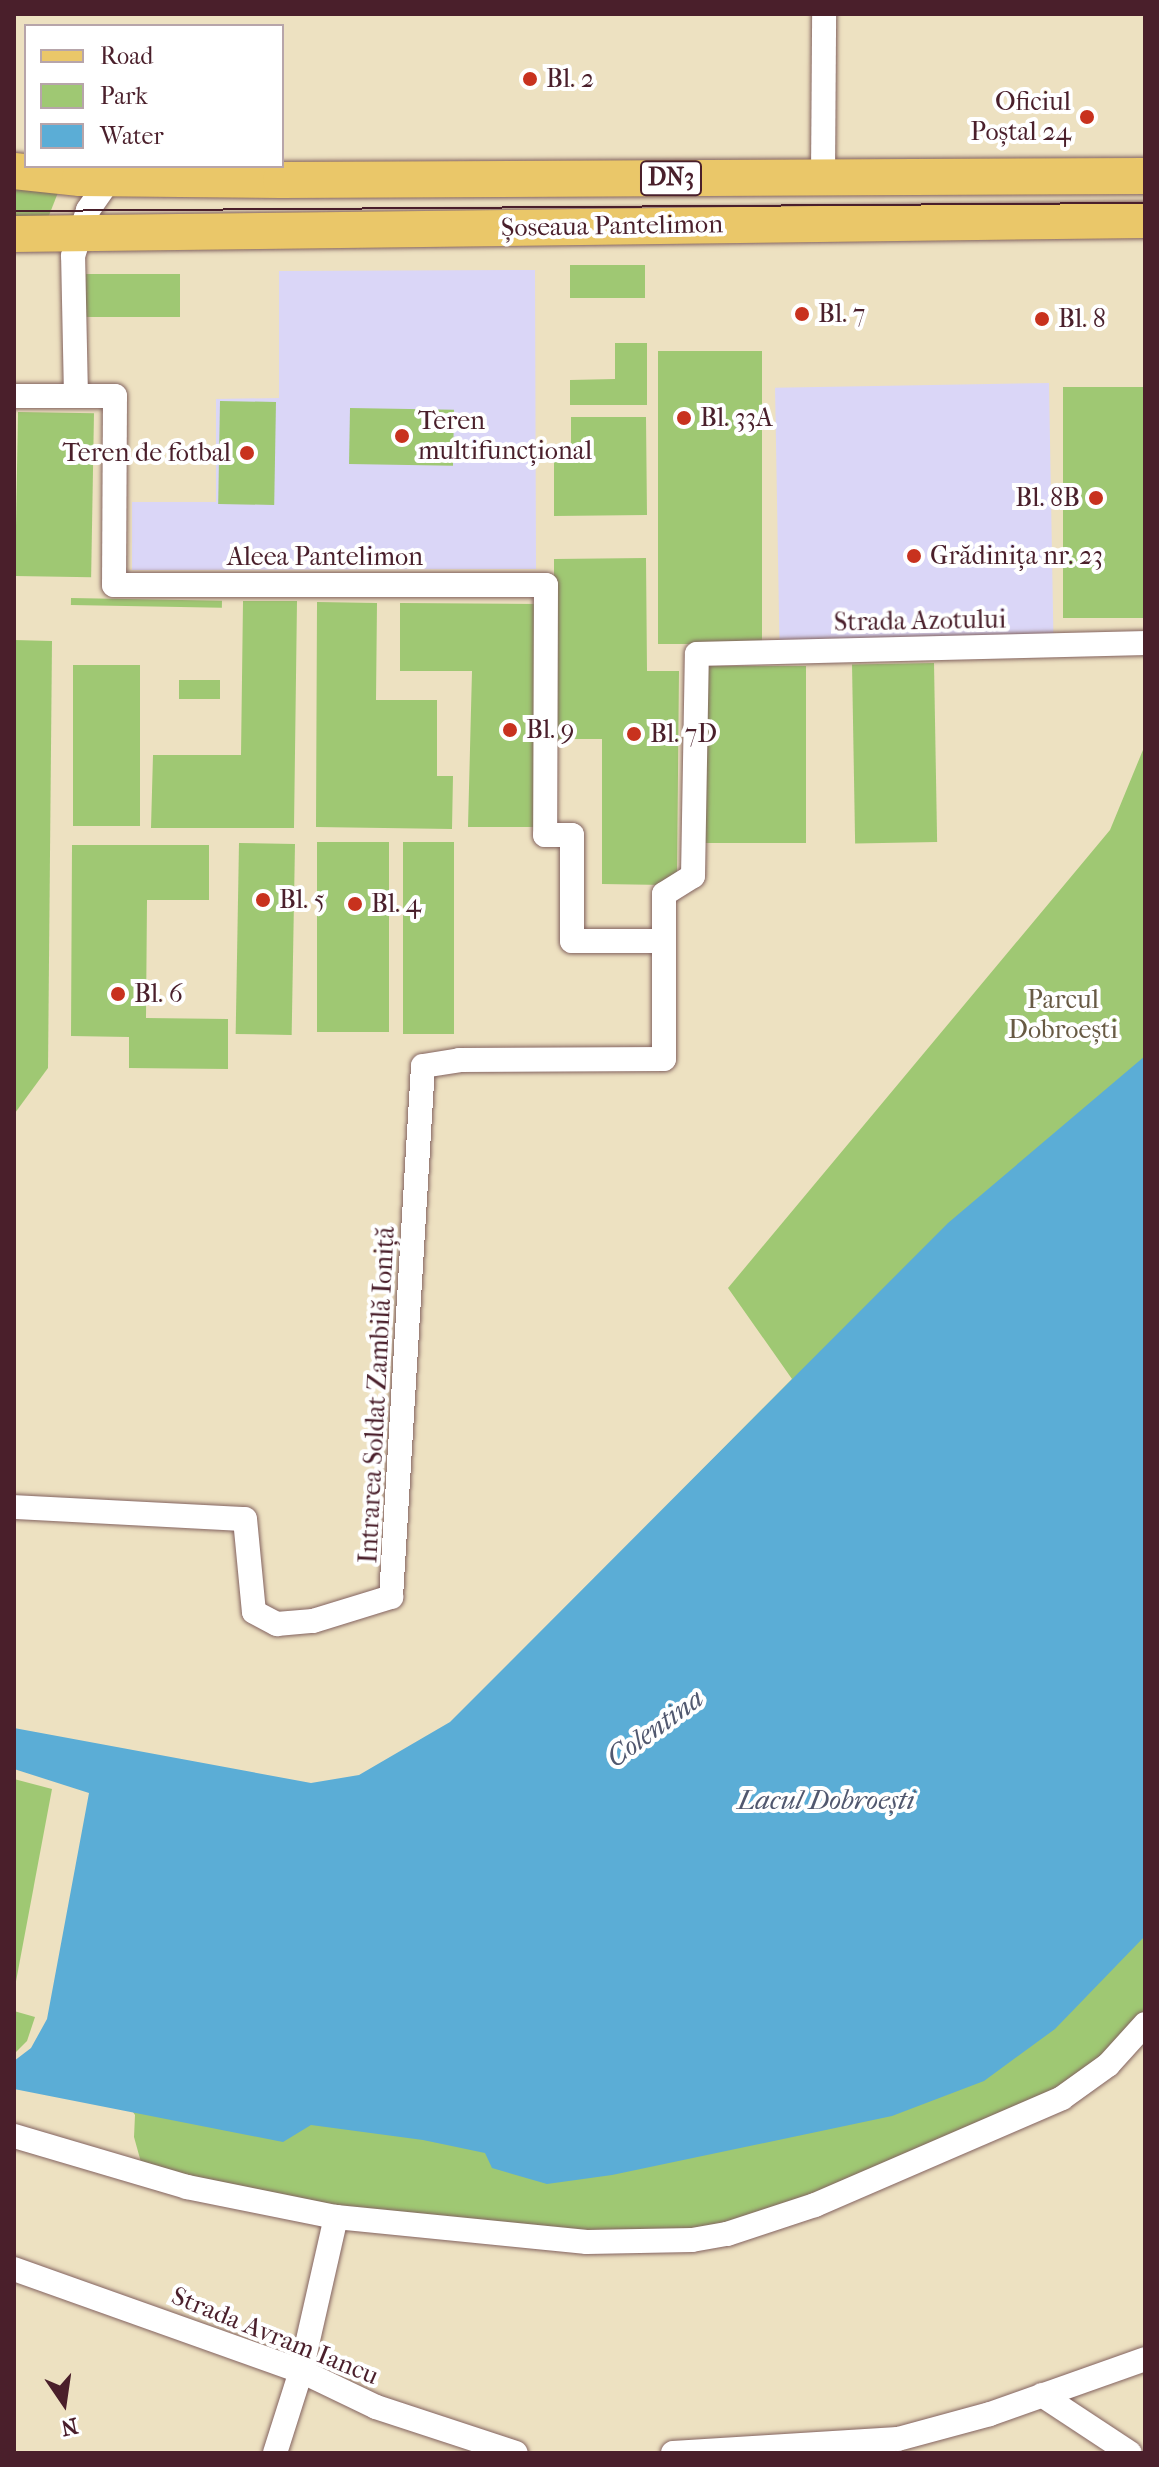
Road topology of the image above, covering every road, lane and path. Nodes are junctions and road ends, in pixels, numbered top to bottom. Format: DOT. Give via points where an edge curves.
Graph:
graph roads {
  1 [pos="824,15"];
  2 [pos="14,171"];
  3 [pos="1145,176"];
  4 [pos="823,177"];
  5 [pos="110,178"];
  6 [pos="1145,220"];
  7 [pos="79,233"];
  8 [pos="14,234"];
  9 [pos="14,396"];
  10 [pos="76,396"];
  11 [pos="1145,643"];
  12 [pos="664,941"];
  13 [pos="14,1507"];
  14 [pos="1145,2024"];
  15 [pos="14,2136"];
  16 [pos="336,2217"];
  17 [pos="14,2269"];
  18 [pos="1145,2359"];
  19 [pos="301,2371"];
  20 [pos="1042,2395"];
  21 [pos="902,2446"];
  22 [pos="738,2449"];
  23 [pos="275,2453"];
  24 [pos="516,2453"];
  25 [pos="673,2453"];
  26 [pos="1130,2453"];
  1 -- 4 [label="street"];
  2 -- 5 [label="main road, Șoseaua Pantelimon / DN3"];
  3 -- 4 [label="main road, Șoseaua Pantelimon / DN3"];
  4 -- 5 [label="main road, Șoseaua Pantelimon / DN3"];
  5 -- 7 [label="street"];
  6 -- 7 [label="main road, Șoseaua Pantelimon / DN3"];
  7 -- 8 [label="main road, Șoseaua Pantelimon / DN3"];
  7 -- 10 [label="street" via="73,256"];
  9 -- 10 [label="street"];
  10 -- 12 [label="street, Aleea Pantelimon" via="115,396 114,585 546,585 545,835 572,835 572,941"];
  11 -- 12 [label="street, Strada Azotului" via="697,654 693,876 664,894"];
  12 -- 13 [label="street, Intrarea Soldat Zambilă Ioniță" via="664,1059 459,1060 423,1066 391,1597 313,1621 277,1624 254,1612 245,1519"];
  14 -- 16 [label="street" via="1108,2065 1062,2098 815,2205 727,2234 655,2243 587,2242"];
  15 -- 16 [label="street" via="187,2187"];
  16 -- 19 [label="street"];
  17 -- 19 [label="street, Strada Avram Iancu"];
  18 -- 20 [label="street"];
  19 -- 23 [label="street"];
  19 -- 24 [label="street, Strada Avram Iancu" via="376,2407"];
  20 -- 21 [label="street"];
  20 -- 26 [label="street"];
  21 -- 22 [label="street"];
  22 -- 25 [label="street"];
}
